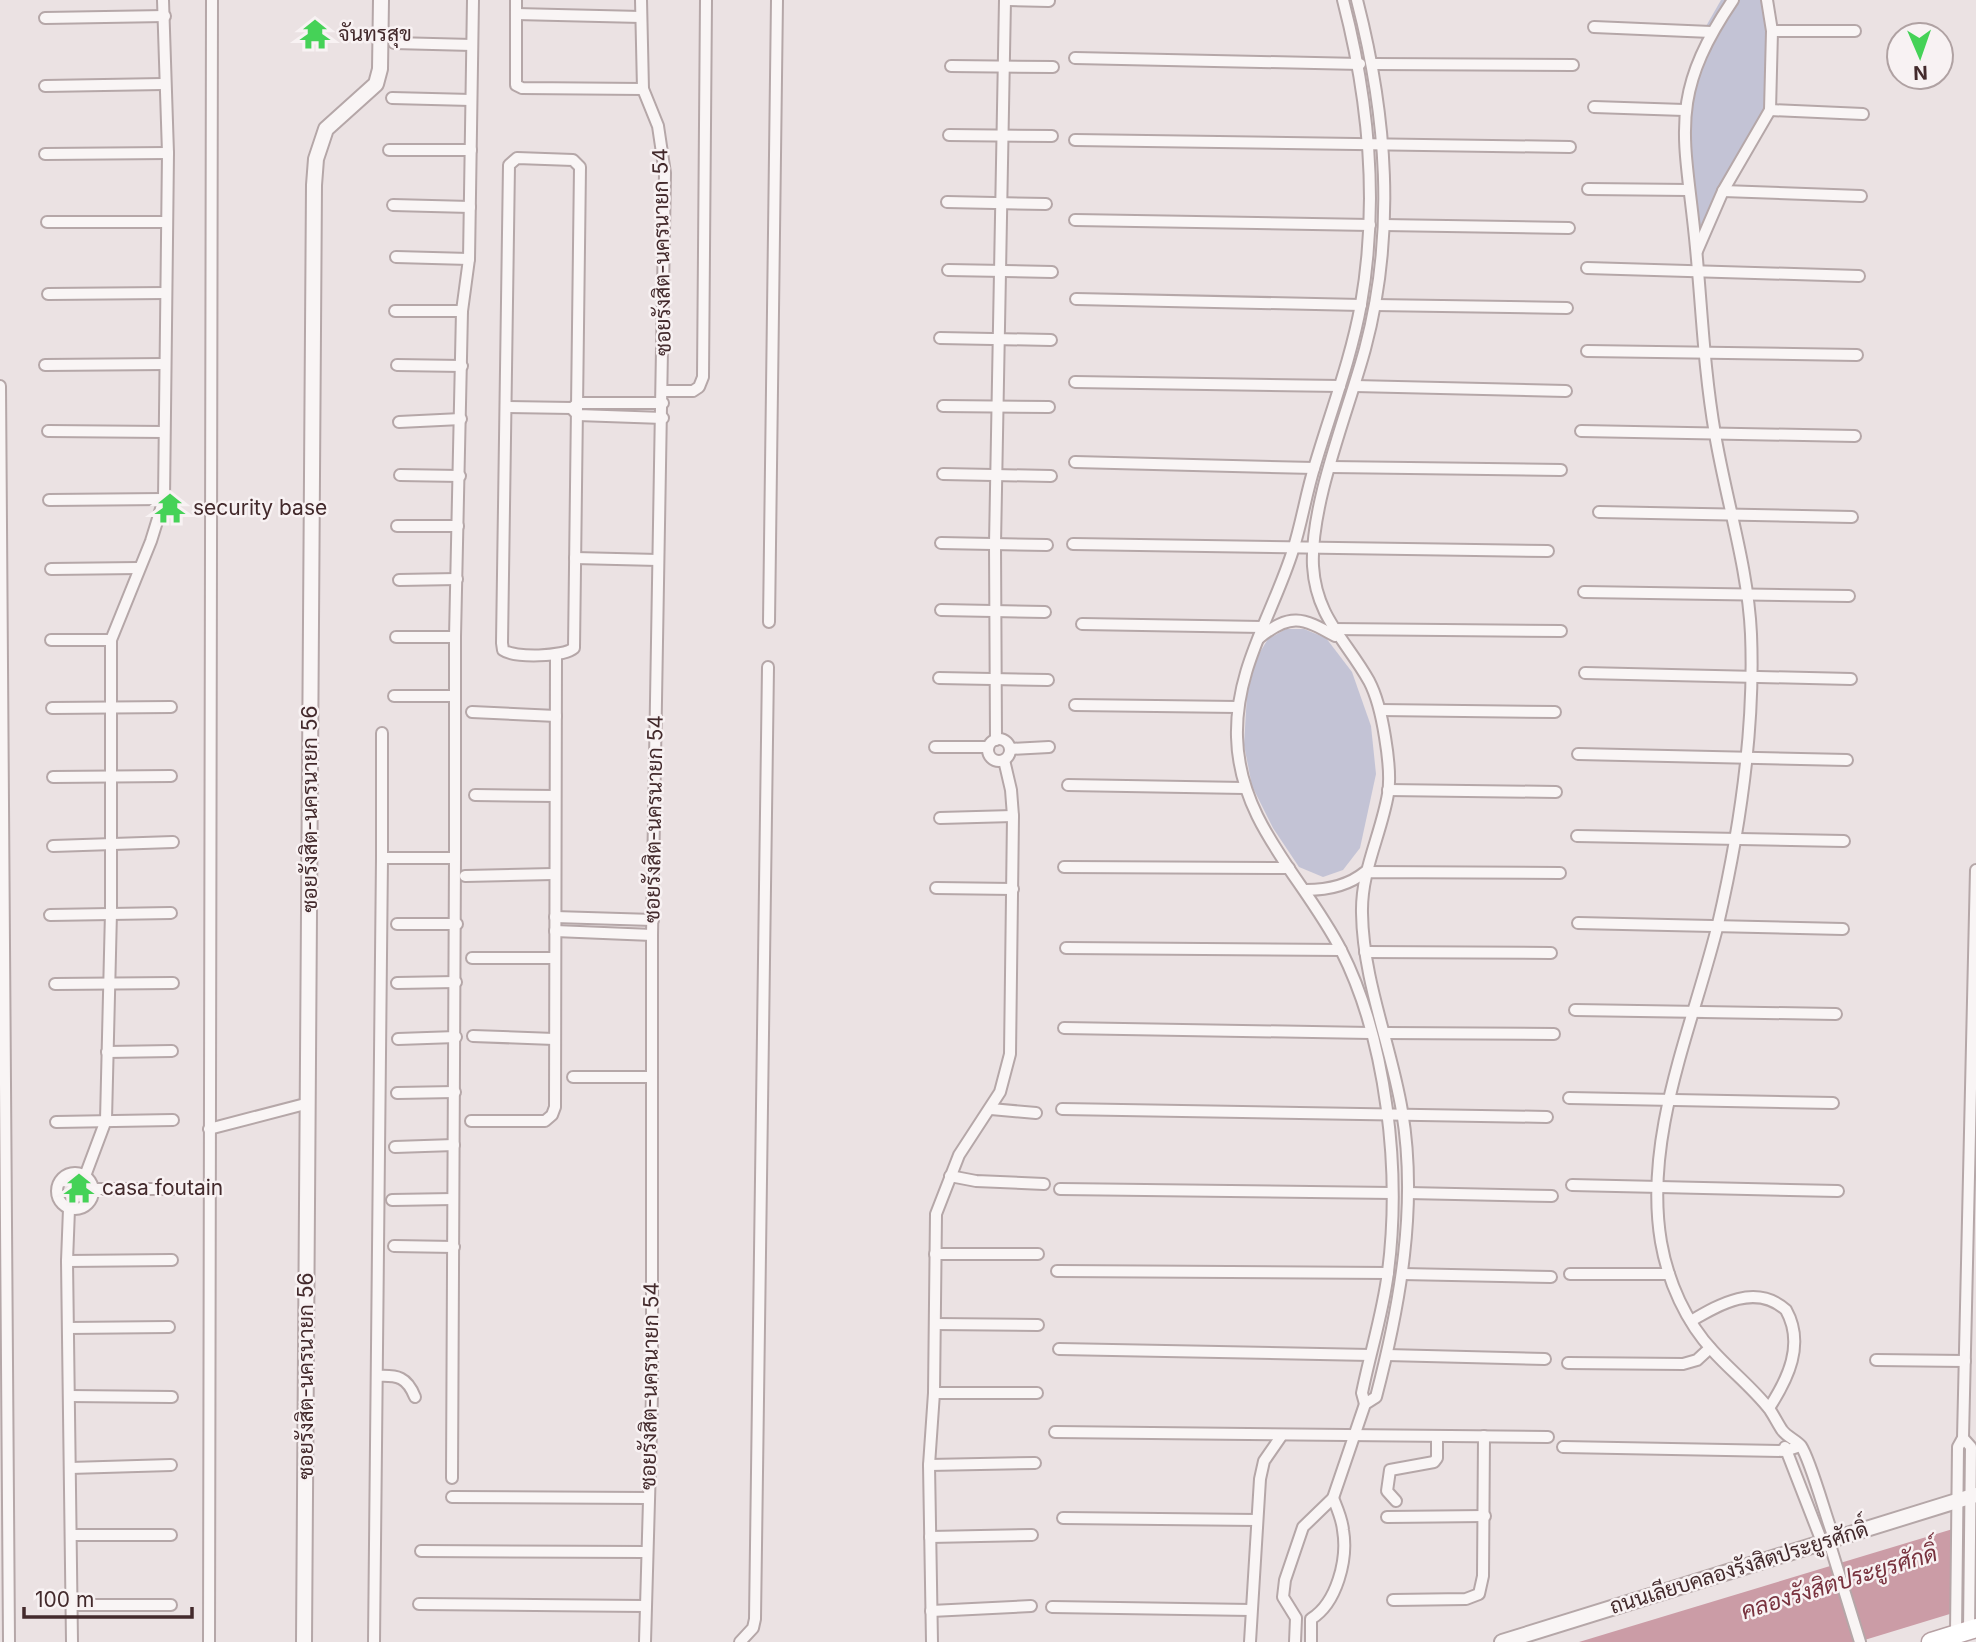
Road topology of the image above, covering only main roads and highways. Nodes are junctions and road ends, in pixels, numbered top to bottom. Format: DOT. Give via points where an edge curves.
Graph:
graph roads {
  1 [pos="1965,1626"];
  2 [pos="1931,1642"];
  1 -- 2 [label="main road"];
}
